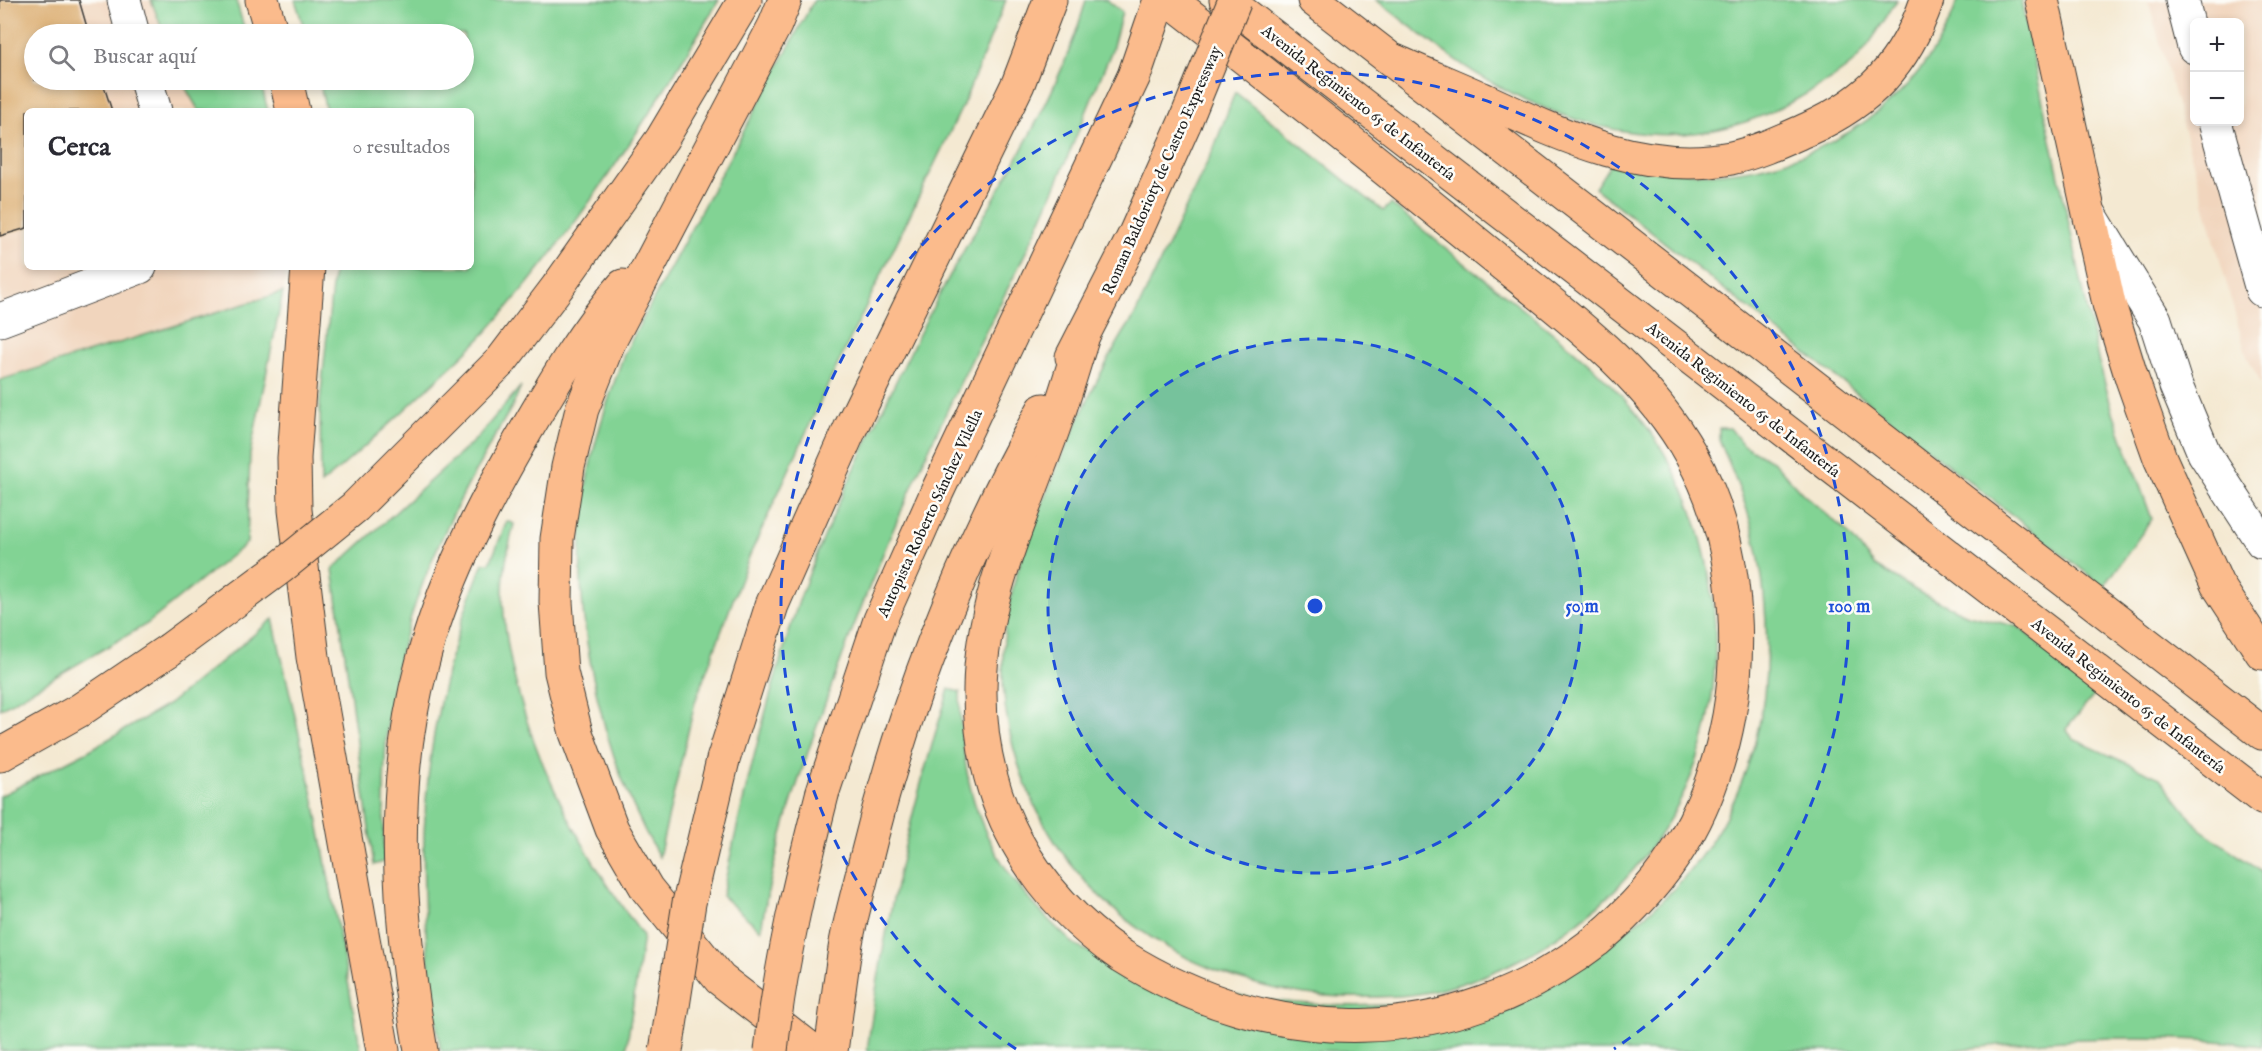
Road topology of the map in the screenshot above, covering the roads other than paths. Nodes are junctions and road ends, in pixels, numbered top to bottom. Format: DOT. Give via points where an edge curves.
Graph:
graph roads {
  1 [pos="124,0"];
  2 [pos="262,0"];
  3 [pos="745,0"];
  4 [pos="785,0"];
  5 [pos="1160,0"];
  6 [pos="1170,0"];
  7 [pos="1226,0"];
  8 [pos="1235,0"];
  9 [pos="1314,0"];
  10 [pos="1927,0"];
  11 [pos="2042,0"];
  12 [pos="2182,0"];
  13 [pos="1049,5"];
  14 [pos="130,24"];
  15 [pos="269,24"];
  16 [pos="2190,31"];
  17 [pos="1395,62"];
  18 [pos="149,90"];
  19 [pos="288,90"];
  20 [pos="154,108"];
  21 [pos="292,108"];
  22 [pos="2216,126"];
  23 [pos="2091,216"];
  24 [pos="660,244"];
  25 [pos="132,270"];
  26 [pos="308,270"];
  27 [pos="2262,290"];
  28 [pos="0,320"];
  29 [pos="1082,339"];
  30 [pos="2262,542"];
  31 [pos="2262,653"];
  32 [pos="140,669"];
  33 [pos="2262,733"];
  34 [pos="0,739"];
  35 [pos="0,755"];
  36 [pos="2262,798"];
  37 [pos="383,1051"];
  38 [pos="421,1051"];
  39 [pos="666,1051"];
  40 [pos="771,1051"];
  41 [pos="813,1051"];
  42 [pos="831,1051"];
  1 -- 14 [label="lane"];
  2 -- 15 [label="main road"];
  3 -- 32 [label="main road, bridge" via="662,139 502,360 355,507 281,567"];
  4 -- 24 [label="main road"];
  5 -- 40 [label="main road, Autopista Roberto Sánchez Vilella, bridge" via="1134,76 880,620 823,791 803,868 776,1004"];
  6 -- 29 [label="main road" via="1346,136 1601,344 1655,403 1691,455 1713,503 1730,571 1736,622 1734,688 1724,744 1707,795 1662,878 1622,919 1564,967 1462,1016 1419,1027 1318,1031 1267,1023 1201,1003 1149,974 1074,918 1041,880 1010,834 987,758 980,686 984,641 1006,557"];
  7 -- 36 [label="main road, Avenida Regimiento 65 de Infantería"];
  8 -- 29 [label="main road, Roman Baldorioty de Castro Expressway, bridge" via="1134,236"];
  9 -- 17 [label="main road"];
  10 -- 17 [label="main road" via="1899,60 1868,94 1819,124 1731,158 1681,162 1619,155 1548,130"];
  11 -- 23 [label="main road"];
  12 -- 16 [label="lane"];
  13 -- 39 [label="main road, bridge" via="1018,84 850,429 772,605 723,760 689,903"];
  17 -- 33 [label="main road"];
  18 -- 20 [label="lane"];
  19 -- 21 [label="main road"];
  22 -- 27 [label="lane"];
  23 -- 30 [label="lane" via="2155,320 2176,386 2204,453"];
  23 -- 31 [label="main road" via="2109,304 2160,458 2217,584"];
  24 -- 38 [label="main road" via="604,307 571,353 507,464 470,534 422,663 406,742 400,837 408,962"];
  24 -- 41 [label="main road" via="608,344 582,409 568,467 556,539 561,672 576,734 612,829 647,889 720,979"];
  25 -- 28 [label="lane"];
  26 -- 37 [label="main road" via="294,458 295,510 313,657"];
  29 -- 42 [label="main road" via="1010,468 916,686 877,814 846,941"];
  32 -- 34 [label="main road"];
  32 -- 35 [label="main road" via="80,710"];
}
